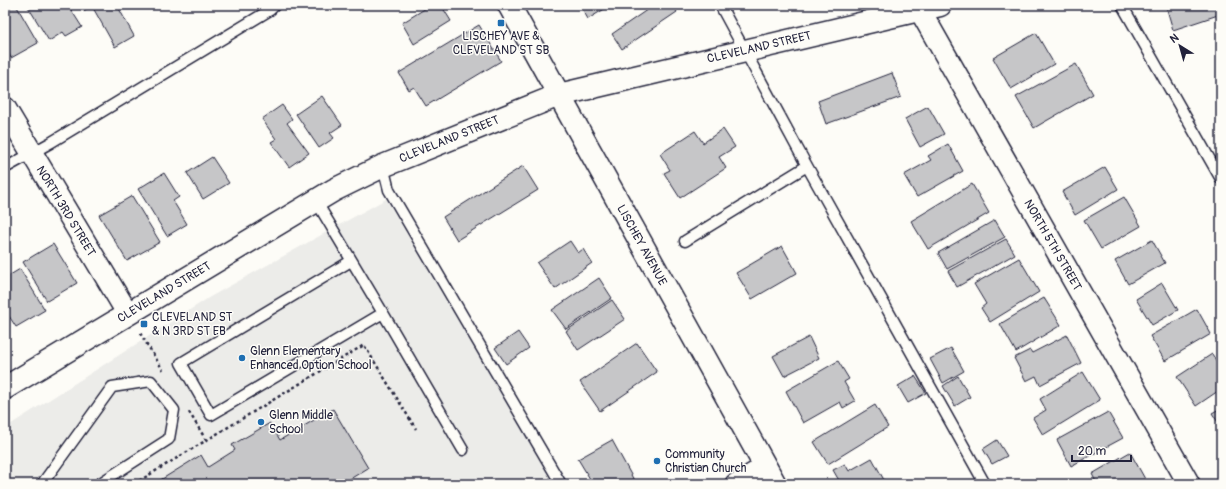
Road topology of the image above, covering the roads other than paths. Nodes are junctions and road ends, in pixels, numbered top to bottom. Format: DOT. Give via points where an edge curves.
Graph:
graph roads {
  1 [pos="275,5"];
  2 [pos="509,5"];
  3 [pos="720,5"];
  4 [pos="1122,5"];
  5 [pos="926,7"];
  6 [pos="744,50"];
  7 [pos="559,95"];
  8 [pos="5,108"];
  9 [pos="31,153"];
  10 [pos="383,166"];
  11 [pos="807,166"];
  12 [pos="5,168"];
  13 [pos="1221,178"];
  14 [pos="316,201"];
  15 [pos="685,242"];
  16 [pos="351,261"];
  17 [pos="383,313"];
  18 [pos="128,314"];
  19 [pos="5,388"];
  20 [pos="463,450"];
  21 [pos="770,476"];
  22 [pos="42,484"];
  23 [pos="100,484"];
  24 [pos="561,484"];
  25 [pos="736,484"];
  26 [pos="985,484"];
  27 [pos="1189,484"];
  1 -- 9 [label="lane"];
  2 -- 7 [label="main road, LISCHEY AVENUE"];
  3 -- 6 [label="lane"];
  4 -- 13 [label="lane"];
  5 -- 6 [label="main road, CLEVELAND STREET"];
  5 -- 27 [label="street, NORTH 5TH STREET"];
  6 -- 7 [label="main road, CLEVELAND STREET"];
  6 -- 11 [label="lane"];
  7 -- 10 [label="main road, CLEVELAND STREET"];
  7 -- 21 [label="main road, LISCHEY AVENUE"];
  8 -- 9 [label="street, NORTH 3RD STREET"];
  9 -- 12 [label="lane"];
  9 -- 18 [label="street, NORTH 3RD STREET"];
  10 -- 14 [label="main road, CLEVELAND STREET"];
  10 -- 24 [label="lane" via="390,190"];
  11 -- 15 [label="lane"];
  11 -- 26 [label="lane"];
  14 -- 16 [label="lane"];
  14 -- 18 [label="main road, CLEVELAND STREET"];
  16 -- 17 [label="lane"];
  16 -- 17 [label="lane" via="181,363 211,415"];
  17 -- 20 [label="lane"];
  18 -- 19 [label="main road, CLEVELAND STREET"];
  21 -- 25 [label="street"];
  22 -- 23 [label="lane" via="112,387 150,381 174,410 169,439"];
}
